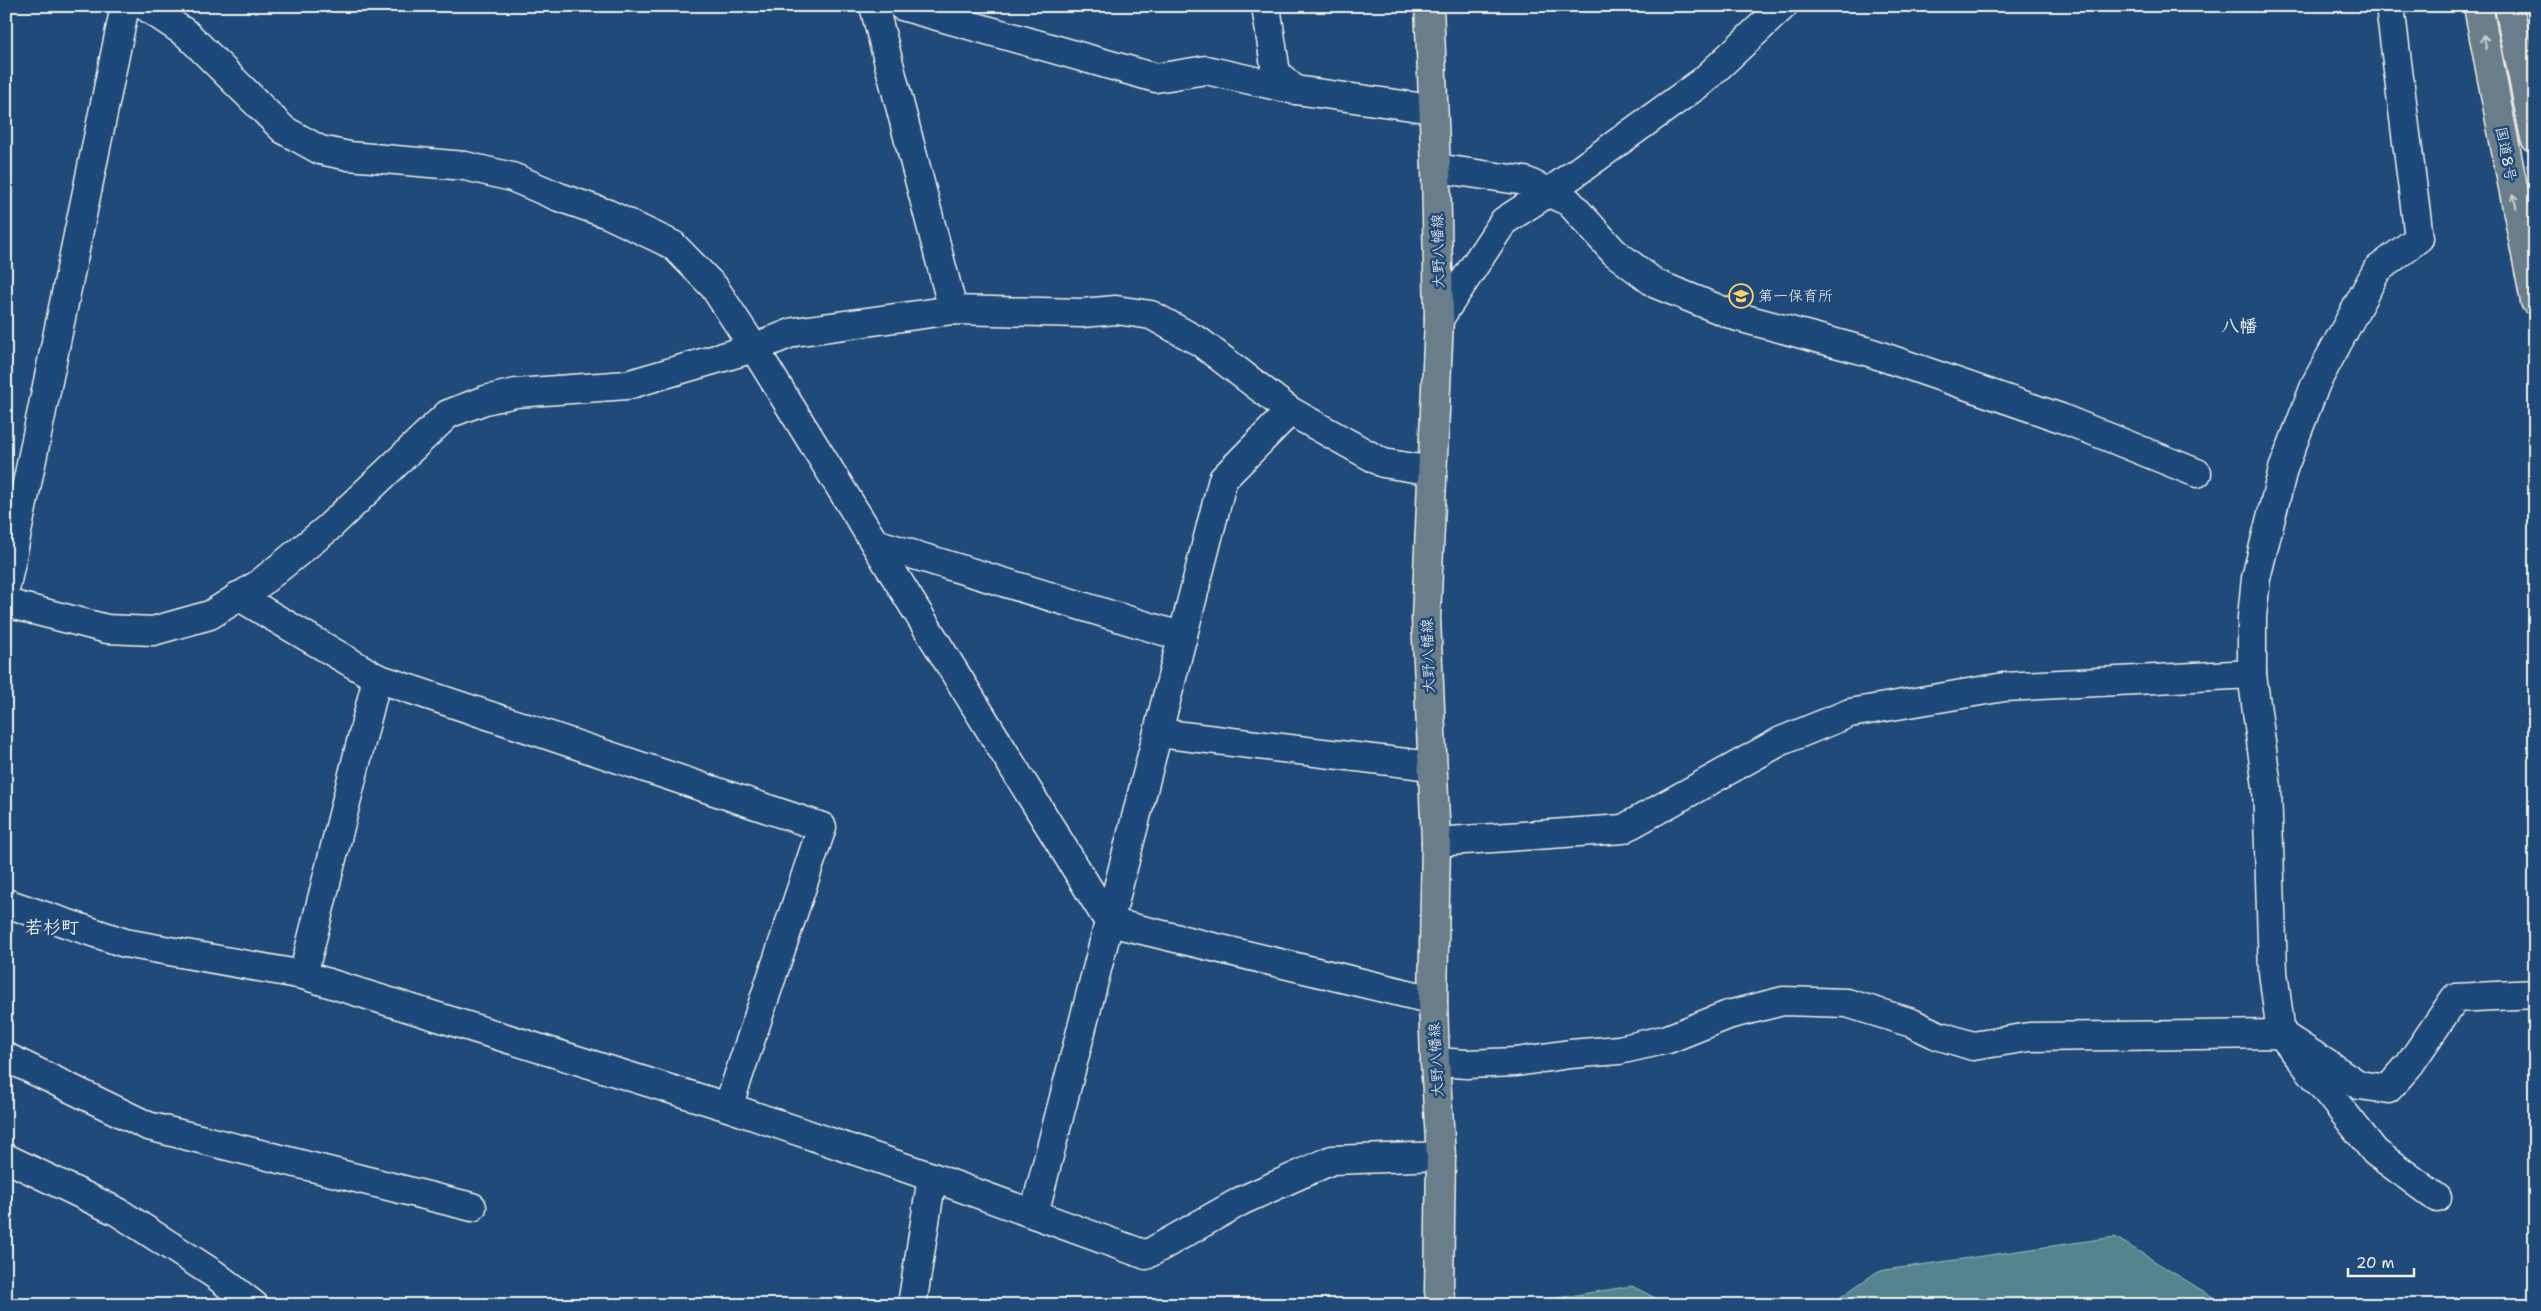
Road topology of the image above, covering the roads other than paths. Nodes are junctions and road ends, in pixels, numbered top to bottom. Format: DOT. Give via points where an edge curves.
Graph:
graph roads {
  1 [pos="125,6"];
  2 [pos="145,6"];
  3 [pos="874,6"];
  4 [pos="902,6"];
  5 [pos="1266,6"];
  6 [pos="1429,6"];
  7 [pos="1783,6"];
  8 [pos="2390,6"];
  9 [pos="2478,6"];
  10 [pos="2509,6"];
  11 [pos="1295,90"];
  12 [pos="1433,108"];
  13 [pos="2535,138"];
  14 [pos="1436,168"];
  15 [pos="1548,192"];
  16 [pos="2535,301"];
  17 [pos="953,310"];
  18 [pos="1439,319"];
  19 [pos="754,348"];
  20 [pos="1290,411"];
  21 [pos="1433,471"];
  22 [pos="2197,473"];
  23 [pos="875,543"];
  24 [pos="6,586"];
  25 [pos="238,596"];
  26 [pos="6,603"];
  27 [pos="1182,637"];
  28 [pos="2252,674"];
  29 [pos="377,678"];
  30 [pos="1158,733"];
  31 [pos="1431,766"];
  32 [pos="1436,842"];
  33 [pos="6,903"];
  34 [pos="1110,922"];
  35 [pos="303,975"];
  36 [pos="2535,994"];
  37 [pos="1433,1000"];
  38 [pos="2281,1034"];
  39 [pos="6,1057"];
  40 [pos="1435,1062"];
  41 [pos="728,1107"];
  42 [pos="1441,1156"];
  43 [pos="6,1158"];
  44 [pos="932,1177"];
  45 [pos="2437,1198"];
  46 [pos="472,1207"];
  47 [pos="1034,1214"];
  48 [pos="254,1305"];
  49 [pos="912,1305"];
  50 [pos="1442,1305"];
  1 -- 24 [label="street"];
  2 -- 19 [label="street" via="187,34 284,130 320,150 349,156 465,166 512,177 608,214 672,245 714,287"];
  3 -- 17 [label="street"];
  4 -- 11 [label="street" via="1156,78 1206,70"];
  5 -- 11 [label="street" via="1276,73"];
  6 -- 12 [label="main road, 大野八幡線"];
  7 -- 15 [label="street" via="1703,81"];
  8 -- 28 [label="street" via="2419,238 2377,270 2309,400 2283,469 2256,578"];
  16 -- 9 [label="main road, 国道8号, one-way"];
  10 -- 13 [label="main road, 国道8号"];
  11 -- 12 [label="street"];
  12 -- 14 [label="main road, 大野八幡線"];
  14 -- 15 [label="street" via="1525,181"];
  14 -- 18 [label="main road, 大野八幡線"];
  15 -- 18 [label="street" via="1504,221"];
  15 -- 22 [label="street" via="1569,202 1614,252 1656,284 1738,317 1869,352 2062,418"];
  17 -- 19 [label="street" via="794,332"];
  17 -- 20 [label="street" via="1082,313 1116,310 1151,315 1200,342"];
  18 -- 21 [label="main road, 大野八幡線"];
  19 -- 23 [label="street"];
  19 -- 25 [label="street" via="627,385 516,393 448,414 327,529 259,584"];
  20 -- 21 [label="street" via="1383,463"];
  20 -- 27 [label="street" via="1223,479"];
  21 -- 31 [label="main road, 大野八幡線" via="1426,618"];
  23 -- 27 [label="street"];
  23 -- 34 [label="street"];
  25 -- 26 [label="street" via="210,615 152,631 108,629"];
  25 -- 29 [label="street"];
  27 -- 30 [label="street"];
  28 -- 32 [label="street" via="2004,686 1850,713 1780,741 1623,829"];
  28 -- 38 [label="street" via="2267,787 2273,972"];
  29 -- 35 [label="street"];
  29 -- 41 [label="street" via="822,828"];
  30 -- 31 [label="street"];
  30 -- 34 [label="street"];
  31 -- 32 [label="main road, 大野八幡線"];
  32 -- 37 [label="main road, 大野八幡線"];
  33 -- 35 [label="street" via="124,943"];
  34 -- 37 [label="street"];
  34 -- 47 [label="street"];
  35 -- 41 [label="street"];
  36 -- 38 [label="street" via="2455,998 2410,1064 2388,1089 2359,1085"];
  37 -- 40 [label="main road, 大野八幡線"];
  38 -- 40 [label="street" via="2029,1037 1973,1046 1846,1003 1783,1001 1728,1015 1668,1040 1619,1050 1516,1062"];
  38 -- 45 [label="street" via="2375,1152"];
  39 -- 46 [label="street" via="148,1126"];
  40 -- 42 [label="main road, 大野八幡線"];
  41 -- 44 [label="street"];
  42 -- 47 [label="street" via="1332,1160 1241,1201 1146,1255"];
  42 -- 50 [label="main road, 大野八幡線" via="1439,1291"];
  43 -- 48 [label="street" via="118,1212 214,1274"];
  44 -- 47 [label="street"];
  44 -- 49 [label="street"];
}
